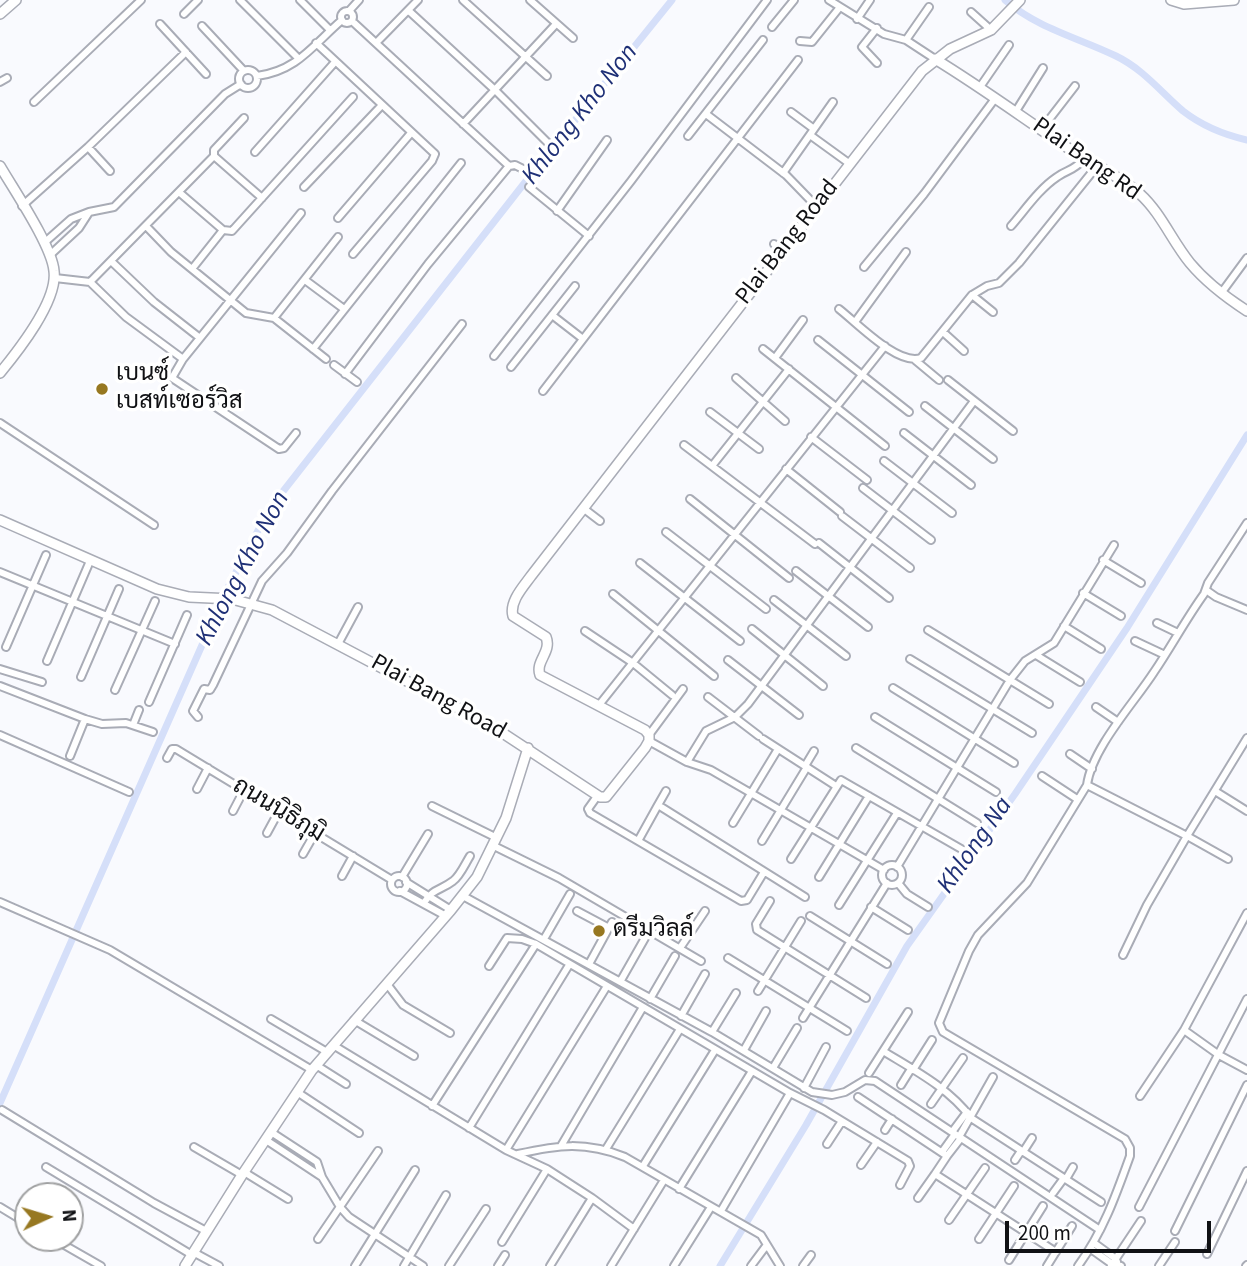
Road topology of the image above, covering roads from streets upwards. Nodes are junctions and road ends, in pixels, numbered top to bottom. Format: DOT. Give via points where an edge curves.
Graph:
graph roads {
  1 [pos="16,0"];
  2 [pos="141,0"];
  3 [pos="198,0"];
  4 [pos="240,0"];
  5 [pos="300,0"];
  6 [pos="359,0"];
  7 [pos="418,0"];
  8 [pos="463,0"];
  9 [pos="530,0"];
  10 [pos="767,0"];
  11 [pos="794,0"];
  12 [pos="829,0"];
  13 [pos="870,0"];
  14 [pos="1020,0"];
  15 [pos="1171,0"];
  16 [pos="1234,0"];
  17 [pos="840,7"];
  18 [pos="929,7"];
  19 [pos="349,11"];
  20 [pos="408,11"];
  21 [pos="971,12"];
  22 [pos="0,14"];
  23 [pos="184,14"];
  24 [pos="857,19"];
  25 [pos="342,20"];
  26 [pos="352,21"];
  27 [pos="160,24"];
  28 [pos="556,24"];
  29 [pos="202,26"];
  30 [pos="772,27"];
  31 [pos="877,28"];
  32 [pos="330,30"];
  33 [pos="991,30"];
  34 [pos="573,38"];
  35 [pos="762,40"];
  36 [pos="906,40"];
  37 [pos="800,41"];
  38 [pos="316,43"];
  39 [pos="376,43"];
  40 [pos="1009,45"];
  41 [pos="186,52"];
  42 [pos="525,57"];
  43 [pos="299,59"];
  44 [pos="935,59"];
  45 [pos="798,60"];
  46 [pos="335,62"];
  47 [pos="877,63"];
  48 [pos="1043,68"];
  49 [pos="244,71"];
  50 [pos="206,74"];
  51 [pos="257,76"];
  52 [pos="547,76"];
  53 [pos="241,84"];
  54 [pos="1075,86"];
  55 [pos="980,87"];
  56 [pos="496,91"];
  57 [pos="354,97"];
  58 [pos="994,100"];
  59 [pos="34,102"];
  60 [pos="833,103"];
  61 [pos="382,106"];
  62 [pos="1016,111"];
  63 [pos="791,112"];
  64 [pos="706,114"];
  65 [pos="244,118"];
  66 [pos="463,124"];
  67 [pos="1041,130"];
  68 [pos="812,132"];
  69 [pos="411,133"];
  70 [pos="688,136"];
  71 [pos="739,139"];
  72 [pos="607,140"];
  73 [pos="547,142"];
  74 [pos="88,147"];
  75 [pos="255,152"];
  76 [pos="214,156"];
  77 [pos="1084,159"];
  78 [pos="461,163"];
  79 [pos="850,164"];
  80 [pos="0,166"];
  81 [pos="509,166"];
  82 [pos="1097,166"];
  83 [pos="525,170"];
  84 [pos="110,171"];
  85 [pos="783,173"];
  86 [pos="304,187"];
  87 [pos="529,187"];
  88 [pos="180,193"];
  89 [pos="262,198"];
  90 [pos="22,206"];
  91 [pos="817,206"];
  92 [pos="557,211"];
  93 [pos="89,212"];
  94 [pos="301,214"];
  95 [pos="338,218"];
  96 [pos="146,226"];
  97 [pos="1011,226"];
  98 [pos="223,230"];
  99 [pos="589,236"];
  100 [pos="338,237"];
  101 [pos="44,243"];
  102 [pos="774,244"];
  103 [pos="783,250"];
  104 [pos="906,252"];
  105 [pos="353,254"];
  106 [pos="50,255"];
  107 [pos="1247,258"];
  108 [pos="111,261"];
  109 [pos="864,267"];
  110 [pos="192,270"];
  111 [pos="55,278"];
  112 [pos="305,280"];
  113 [pos="90,282"];
  114 [pos="575,286"];
  115 [pos="1222,292"];
  116 [pos="972,295"];
  117 [pos="230,300"];
  118 [pos="344,309"];
  119 [pos="839,309"];
  120 [pos="1247,311"];
  121 [pos="993,312"];
  122 [pos="552,315"];
  123 [pos="274,318"];
  124 [pos="803,320"];
  125 [pos="855,322"];
  126 [pos="462,324"];
  127 [pos="943,332"];
  128 [pos="200,338"];
  129 [pos="583,340"];
  130 [pos="818,340"];
  131 [pos="885,346"];
  132 [pos="313,349"];
  133 [pos="763,349"];
  134 [pos="964,351"];
  135 [pos="494,356"];
  136 [pos="775,358"];
  137 [pos="183,359"];
  138 [pos="326,359"];
  139 [pos="915,360"];
  140 [pos="334,365"];
  141 [pos="511,367"];
  142 [pos="789,369"];
  143 [pos="0,373"];
  144 [pos="862,373"];
  145 [pos="345,374"];
  146 [pos="736,378"];
  147 [pos="939,380"];
  148 [pos="948,380"];
  149 [pos="357,382"];
  150 [pos="543,391"];
  151 [pos="974,401"];
  152 [pos="763,402"];
  153 [pos="836,406"];
  154 [pos="925,406"];
  155 [pos="710,412"];
  156 [pos="909,412"];
  157 [pos="785,421"];
  158 [pos="0,423"];
  159 [pos="954,429"];
  160 [pos="1013,431"];
  161 [pos="296,433"];
  162 [pos="738,433"];
  163 [pos="904,433"];
  164 [pos="811,437"];
  165 [pos="684,445"];
  166 [pos="885,446"];
  167 [pos="759,449"];
  168 [pos="933,456"];
  169 [pos="993,459"];
  170 [pos="884,461"];
  171 [pos="712,466"];
  172 [pos="786,469"];
  173 [pos="867,480"];
  174 [pos="913,483"];
  175 [pos="971,485"];
  176 [pos="863,488"];
  177 [pos="690,499"];
  178 [pos="760,502"];
  179 [pos="583,508"];
  180 [pos="892,511"];
  181 [pos="952,513"];
  182 [pos="0,520"];
  183 [pos="600,521"];
  184 [pos="1247,523"];
  185 [pos="154,525"];
  186 [pos="666,532"];
  187 [pos="735,534"];
  188 [pos="872,539"];
  189 [pos="931,540"];
  190 [pos="1114,545"];
  191 [pos="46,555"];
  192 [pos="1103,560"];
  193 [pos="90,561"];
  194 [pos="640,563"];
  195 [pos="709,566"];
  196 [pos="852,568"];
  197 [pos="910,568"];
  198 [pos="796,571"];
  199 [pos="0,572"];
  200 [pos="789,578"];
  201 [pos="1141,583"];
  202 [pos="33,585"];
  203 [pos="119,589"];
  204 [pos="1206,590"];
  205 [pos="1083,593"];
  206 [pos="613,594"];
  207 [pos="684,598"];
  208 [pos="829,598"];
  209 [pos="889,598"];
  210 [pos="774,600"];
  211 [pos="155,601"];
  212 [pos="73,602"];
  213 [pos="252,603"];
  214 [pos="358,607"];
  215 [pos="766,609"];
  216 [pos="1247,610"];
  217 [pos="187,615"];
  218 [pos="108,616"];
  219 [pos="1121,616"];
  220 [pos="1157,622"];
  221 [pos="808,626"];
  222 [pos="1063,626"];
  223 [pos="868,627"];
  224 [pos="752,629"];
  225 [pos="142,630"];
  226 [pos="928,630"];
  227 [pos="585,631"];
  228 [pos="658,631"];
  229 [pos="1178,633"];
  230 [pos="740,641"];
  231 [pos="1135,641"];
  232 [pos="175,644"];
  233 [pos="338,644"];
  234 [pos="6,647"];
  235 [pos="1101,649"];
  236 [pos="1036,654"];
  237 [pos="1165,654"];
  238 [pos="785,655"];
  239 [pos="846,656"];
  240 [pos="911,659"];
  241 [pos="728,660"];
  242 [pos="47,661"];
  243 [pos="633,663"];
  244 [pos="0,669"];
  245 [pos="715,676"];
  246 [pos="81,677"];
  247 [pos="1010,680"];
  248 [pos="42,682"];
  249 [pos="1080,682"];
  250 [pos="0,686"];
  251 [pos="823,686"];
  252 [pos="761,687"];
  253 [pos="892,688"];
  254 [pos="683,689"];
  255 [pos="115,690"];
  256 [pos="672,695"];
  257 [pos="708,696"];
  258 [pos="149,702"];
  259 [pos="1049,704"];
  260 [pos="599,705"];
  261 [pos="1096,706"];
  262 [pos="139,709"];
  263 [pos="992,709"];
  264 [pos="799,715"];
  265 [pos="198,717"];
  266 [pos="735,717"];
  267 [pos="875,717"];
  268 [pos="85,719"];
  269 [pos="1118,722"];
  270 [pos="133,725"];
  271 [pos="153,733"];
  272 [pos="1032,733"];
  273 [pos="0,735"];
  274 [pos="649,738"];
  275 [pos="974,738"];
  276 [pos="1247,738"];
  277 [pos="528,748"];
  278 [pos="856,748"];
  279 [pos="778,749"];
  280 [pos="814,751"];
  281 [pos="1070,754"];
  282 [pos="70,756"];
  283 [pos="167,758"];
  284 [pos="687,762"];
  285 [pos="1014,763"];
  286 [pos="806,766"];
  287 [pos="957,767"];
  288 [pos="208,768"];
  289 [pos="1092,769"];
  290 [pos="1042,776"];
  291 [pos="1087,785"];
  292 [pos="836,786"];
  293 [pos="197,789"];
  294 [pos="244,790"];
  295 [pos="667,791"];
  296 [pos="1214,791"];
  297 [pos="129,792"];
  298 [pos="751,792"];
  299 [pos="996,792"];
  300 [pos="598,795"];
  301 [pos="869,796"];
  302 [pos="937,799"];
  303 [pos="1077,799"];
  304 [pos="659,805"];
  305 [pos="432,806"];
  306 [pos="781,809"];
  307 [pos="233,811"];
  308 [pos="279,811"];
  309 [pos="1247,811"];
  310 [pos="897,813"];
  311 [pos="733,823"];
  312 [pos="977,823"];
  313 [pos="921,826"];
  314 [pos="810,827"];
  315 [pos="267,833"];
  316 [pos="315,833"];
  317 [pos="428,834"];
  318 [pos="1186,836"];
  319 [pos="638,841"];
  320 [pos="762,841"];
  321 [pos="496,842"];
  322 [pos="840,844"];
  323 [pos="963,850"];
  324 [pos="303,854"];
  325 [pos="353,856"];
  326 [pos="470,856"];
  327 [pos="791,859"];
  328 [pos="1228,859"];
  329 [pos="868,862"];
  330 [pos="897,867"];
  331 [pos="884,870"];
  332 [pos="764,872"];
  333 [pos="342,876"];
  334 [pos="819,877"];
  335 [pos="404,879"];
  336 [pos="392,880"];
  337 [pos="887,883"];
  338 [pos="898,883"];
  339 [pos="400,891"];
  340 [pos="570,894"];
  341 [pos="463,896"];
  342 [pos="805,897"];
  343 [pos="425,900"];
  344 [pos="770,901"];
  345 [pos="0,902"];
  346 [pos="839,905"];
  347 [pos="872,907"];
  348 [pos="928,907"];
  349 [pos="577,911"];
  350 [pos="705,911"];
  351 [pos="449,913"];
  352 [pos="1247,913"];
  353 [pos="810,916"];
  354 [pos="801,921"];
  355 [pos="908,930"];
  356 [pos="645,938"];
  357 [pos="544,939"];
  358 [pos="850,941"];
  359 [pos="536,943"];
  360 [pos="680,948"];
  361 [pos="784,948"];
  362 [pos="1122,955"];
  363 [pos="675,956"];
  364 [pos="728,958"];
  365 [pos="701,961"];
  366 [pos="589,964"];
  367 [pos="887,964"];
  368 [pos="569,965"];
  369 [pos="489,966"];
  370 [pos="705,974"];
  371 [pos="830,975"];
  372 [pos="765,980"];
  373 [pos="620,982"];
  374 [pos="387,984"];
  375 [pos="607,986"];
  376 [pos="758,991"];
  377 [pos="736,993"];
  378 [pos="866,998"];
  379 [pos="650,999"];
  380 [pos="1247,999"];
  381 [pos="643,1007"];
  382 [pos="810,1008"];
  383 [pos="766,1011"];
  384 [pos="908,1012"];
  385 [pos="681,1016"];
  386 [pos="271,1018"];
  387 [pos="803,1018"];
  388 [pos="355,1020"];
  389 [pos="797,1028"];
  390 [pos="680,1029"];
  391 [pos="1184,1030"];
  392 [pos="847,1031"];
  393 [pos="712,1032"];
  394 [pos="450,1033"];
  395 [pos="932,1040"];
  396 [pos="827,1047"];
  397 [pos="330,1049"];
  398 [pos="715,1049"];
  399 [pos="744,1050"];
  400 [pos="883,1051"];
  401 [pos="1219,1055"];
  402 [pos="414,1056"];
  403 [pos="963,1058"];
  404 [pos="314,1067"];
  405 [pos="774,1068"];
  406 [pos="912,1069"];
  407 [pos="1247,1070"];
  408 [pos="752,1071"];
  409 [pos="869,1073"];
  410 [pos="993,1077"];
  411 [pos="346,1084"];
  412 [pos="901,1085"];
  413 [pos="1247,1085"];
  414 [pos="804,1088"];
  415 [pos="942,1089"];
  416 [pos="297,1092"];
  417 [pos="790,1093"];
  418 [pos="1140,1096"];
  419 [pos="858,1097"];
  420 [pos="931,1104"];
  421 [pos="432,1106"];
  422 [pos="2,1110"];
  423 [pos="970,1113"];
  424 [pos="892,1119"];
  425 [pos="842,1121"];
  426 [pos="469,1128"];
  427 [pos="885,1130"];
  428 [pos="359,1133"];
  429 [pos="957,1135"];
  430 [pos="268,1136"];
  431 [pos="1031,1138"];
  432 [pos="877,1142"];
  433 [pos="827,1144"];
  434 [pos="561,1146"];
  435 [pos="194,1147"];
  436 [pos="545,1148"];
  437 [pos="606,1149"];
  438 [pos="378,1150"];
  439 [pos="506,1150"];
  440 [pos="1022,1151"];
  441 [pos="516,1154"];
  442 [pos="944,1154"];
  443 [pos="1015,1160"];
  444 [pos="643,1166"];
  445 [pos="861,1166"];
  446 [pos="47,1167"];
  447 [pos="544,1167"];
  448 [pos="1073,1167"];
  449 [pos="985,1168"];
  450 [pos="415,1170"];
  451 [pos="1247,1171"];
  452 [pos="243,1173"];
  453 [pos="935,1174"];
  454 [pos="1065,1179"];
  455 [pos="664,1180"];
  456 [pos="900,1185"];
  457 [pos="1014,1186"];
  458 [pos="679,1189"];
  459 [pos="967,1193"];
  460 [pos="1053,1193"];
  461 [pos="446,1195"];
  462 [pos="593,1198"];
  463 [pos="918,1198"];
  464 [pos="289,1199"];
  465 [pos="1101,1202"];
  466 [pos="1043,1206"];
  467 [pos="340,1207"];
  468 [pos="711,1207"];
  469 [pos="1139,1207"];
  470 [pos="486,1209"];
  471 [pos="996,1212"];
  472 [pos="724,1213"];
  473 [pos="949,1220"];
  474 [pos="1141,1221"];
  475 [pos="1072,1226"];
  476 [pos="634,1229"];
  477 [pos="1100,1230"];
  478 [pos="206,1231"];
  479 [pos="1175,1231"];
  480 [pos="1027,1233"];
  481 [pos="375,1234"];
  482 [pos="318,1239"];
  483 [pos="979,1239"];
  484 [pos="502,1242"];
  485 [pos="1175,1242"];
  486 [pos="766,1246"];
  487 [pos="1093,1246"];
  488 [pos="76,1252"];
  489 [pos="1056,1252"];
  490 [pos="192,1254"];
  491 [pos="1207,1254"];
  492 [pos="505,1255"];
  493 [pos="811,1255"];
  494 [pos="409,1258"];
  495 [pos="1009,1260"];
  496 [pos="1116,1264"];
  497 [pos="101,1266"];
  498 [pos="185,1266"];
  499 [pos="219,1266"];
  500 [pos="355,1266"];
  501 [pos="404,1266"];
  502 [pos="423,1266"];
  503 [pos="449,1266"];
  504 [pos="498,1266"];
  505 [pos="550,1266"];
  506 [pos="611,1266"];
  507 [pos="674,1266"];
  508 [pos="751,1266"];
  509 [pos="780,1266"];
  510 [pos="803,1266"];
  511 [pos="1046,1266"];
  512 [pos="1078,1266"];
  513 [pos="1159,1266"];
  1 -- 22 [label="street"];
  2 -- 59 [label="street"];
  3 -- 23 [label="street"];
  4 -- 43 [label="street"];
  5 -- 32 [label="street"];
  6 -- 19 [label="street"];
  7 -- 20 [label="street"];
  8 -- 42 [label="street"];
  9 -- 28 [label="street"];
  10 -- 99 [label="street"];
  11 -- 30 [label="street"];
  12 -- 17 [label="street"];
  13 -- 24 [label="street"];
  14 -- 33 [label="street, Plai Bang Road"];
  15 -- 16 [label="street" via="1184,4"];
  17 -- 24 [label="street"];
  17 -- 37 [label="street" via="812,42"];
  18 -- 36 [label="street"];
  19 -- 25 [label="street" via="342,13"];
  19 -- 26 [label="street"];
  20 -- 39 [label="street"];
  20 -- 56 [label="street"];
  21 -- 33 [label="street"];
  24 -- 31 [label="street"];
  25 -- 26 [label="street"];
  25 -- 32 [label="street"];
  26 -- 39 [label="street"];
  27 -- 41 [label="street"];
  28 -- 34 [label="street"];
  28 -- 42 [label="street"];
  29 -- 49 [label="street"];
  31 -- 36 [label="street"];
  31 -- 47 [label="street" via="862,47"];
  32 -- 38 [label="street"];
  33 -- 44 [label="street, Plai Bang Road"];
  35 -- 64 [label="street"];
  36 -- 44 [label="street"];
  38 -- 43 [label="street"];
  38 -- 46 [label="street"];
  39 -- 66 [label="street"];
  40 -- 55 [label="street"];
  41 -- 50 [label="street"];
  41 -- 74 [label="street"];
  42 -- 52 [label="street"];
  42 -- 56 [label="street"];
  43 -- 51 [label="street" via="288,68"];
  44 -- 55 [label="street, Plai Bang Rd"];
  44 -- 79 [label="street, Plai Bang Road"];
  45 -- 71 [label="street"];
  46 -- 61 [label="street"];
  46 -- 75 [label="street"];
  48 -- 62 [label="street"];
  49 -- 51 [label="street"];
  49 -- 53 [label="street"];
  51 -- 53 [label="street" via="252,87"];
  53 -- 93 [label="street" via="225,94 114,208"];
  54 -- 67 [label="street"];
  55 -- 58 [label="street, Plai Bang Rd"];
  56 -- 66 [label="street"];
  56 -- 73 [label="street"];
  57 -- 89 [label="street"];
  58 -- 62 [label="street, Plai Bang Rd"];
  58 -- 109 [label="street"];
  60 -- 68 [label="street"];
  61 -- 69 [label="street"];
  61 -- 86 [label="street"];
  62 -- 67 [label="street, Plai Bang Rd"];
  63 -- 68 [label="street"];
  64 -- 70 [label="street"];
  64 -- 71 [label="street"];
  65 -- 76 [label="street"];
  66 -- 81 [label="street"];
  67 -- 77 [label="street, Plai Bang Rd"];
  68 -- 79 [label="street"];
  68 -- 85 [label="street"];
  69 -- 95 [label="street"];
  69 -- 105 [label="street" via="435,157"];
  71 -- 85 [label="street"];
  71 -- 129 [label="street"];
  72 -- 92 [label="street"];
  74 -- 84 [label="street"];
  74 -- 90 [label="street"];
  76 -- 88 [label="street"];
  76 -- 89 [label="street"];
  77 -- 82 [label="street, Plai Bang Rd"];
  77 -- 97 [label="street" via="1070,173 1058,175 1048,184"];
  78 -- 118 [label="street"];
  79 -- 91 [label="street, Plai Bang Road"];
  80 -- 90 [label="street"];
  81 -- 83 [label="street"];
  81 -- 145 [label="street"];
  82 -- 115 [label="street, Plai Bang Rd" via="1142,195 1191,264"];
  82 -- 116 [label="street" via="1019,263 999,283"];
  85 -- 91 [label="street"];
  87 -- 92 [label="street"];
  88 -- 96 [label="street"];
  88 -- 98 [label="street"];
  89 -- 98 [label="street" via="232,231"];
  90 -- 101 [label="street"];
  91 -- 103 [label="street, Plai Bang Road"];
  92 -- 99 [label="street"];
  93 -- 101 [label="street" via="71,219"];
  93 -- 106 [label="street"];
  94 -- 117 [label="street"];
  96 -- 108 [label="street"];
  96 -- 110 [label="street"];
  98 -- 110 [label="street"];
  99 -- 135 [label="street"];
  100 -- 112 [label="street"];
  101 -- 106 [label="street"];
  102 -- 103 [label="street"];
  103 -- 179 [label="street, Plai Bang Road"];
  104 -- 125 [label="street"];
  106 -- 111 [label="street"];
  107 -- 115 [label="street"];
  108 -- 113 [label="street"];
  108 -- 128 [label="street"];
  110 -- 117 [label="street"];
  111 -- 113 [label="street"];
  111 -- 143 [label="street" via="30,334"];
  112 -- 118 [label="street"];
  112 -- 123 [label="street"];
  113 -- 137 [label="street" via="126,317"];
  114 -- 122 [label="street"];
  115 -- 120 [label="street, Plai Bang Rd"];
  116 -- 121 [label="street"];
  116 -- 127 [label="street"];
  117 -- 123 [label="street" via="246,313"];
  117 -- 128 [label="street"];
  118 -- 132 [label="street"];
  119 -- 125 [label="street"];
  122 -- 129 [label="street"];
  122 -- 141 [label="street"];
  123 -- 132 [label="street"];
  124 -- 136 [label="street"];
  125 -- 131 [label="street"];
  126 -- 213 [label="street" via="262,581"];
  127 -- 134 [label="street"];
  127 -- 139 [label="street"];
  128 -- 137 [label="street"];
  129 -- 150 [label="street"];
  130 -- 144 [label="street"];
  131 -- 139 [label="street"];
  131 -- 144 [label="street"];
  132 -- 138 [label="street"];
  133 -- 136 [label="street"];
  136 -- 142 [label="street"];
  137 -- 161 [label="street" via="172,375 175,382 279,449"];
  139 -- 147 [label="street"];
  140 -- 145 [label="street"];
  142 -- 152 [label="street"];
  142 -- 153 [label="street"];
  144 -- 153 [label="street"];
  144 -- 156 [label="street"];
  145 -- 149 [label="street"];
  146 -- 152 [label="street"];
  148 -- 151 [label="street"];
  151 -- 159 [label="street"];
  151 -- 160 [label="street"];
  152 -- 157 [label="street"];
  152 -- 162 [label="street"];
  153 -- 164 [label="street"];
  153 -- 166 [label="street"];
  154 -- 159 [label="street"];
  155 -- 162 [label="street"];
  158 -- 185 [label="street"];
  159 -- 168 [label="street"];
  159 -- 169 [label="street"];
  162 -- 167 [label="street"];
  162 -- 171 [label="street"];
  163 -- 168 [label="street"];
  164 -- 172 [label="street"];
  164 -- 173 [label="street"];
  165 -- 171 [label="street"];
  168 -- 174 [label="street"];
  168 -- 175 [label="street"];
  170 -- 174 [label="street"];
  171 -- 178 [label="street"];
  172 -- 178 [label="street"];
  172 -- 188 [label="street"];
  174 -- 180 [label="street"];
  174 -- 181 [label="street"];
  176 -- 180 [label="street"];
  177 -- 187 [label="street"];
  178 -- 187 [label="street"];
  178 -- 196 [label="street"];
  179 -- 183 [label="street"];
  179 -- 260 [label="street, Plai Bang Road" via="531,576 511,612 546,637 540,676"];
  180 -- 188 [label="street"];
  180 -- 189 [label="street"];
  182 -- 193 [label="street, Plai Bang Road"];
  184 -- 204 [label="street"];
  186 -- 195 [label="street"];
  187 -- 195 [label="street"];
  187 -- 200 [label="street"];
  188 -- 196 [label="street"];
  188 -- 197 [label="street"];
  190 -- 192 [label="street"];
  191 -- 202 [label="street"];
  192 -- 201 [label="street"];
  192 -- 205 [label="street"];
  193 -- 212 [label="street"];
  193 -- 213 [label="street, Plai Bang Road" via="170,593"];
  194 -- 207 [label="street"];
  195 -- 207 [label="street"];
  195 -- 215 [label="street"];
  196 -- 208 [label="street"];
  196 -- 209 [label="street"];
  198 -- 208 [label="street"];
  199 -- 202 [label="street"];
  202 -- 212 [label="street"];
  202 -- 234 [label="street"];
  203 -- 218 [label="street"];
  204 -- 216 [label="street"];
  204 -- 229 [label="street"];
  205 -- 219 [label="street"];
  205 -- 222 [label="street"];
  206 -- 228 [label="street"];
  207 -- 228 [label="street"];
  207 -- 230 [label="street"];
  208 -- 221 [label="street"];
  208 -- 223 [label="street"];
  210 -- 221 [label="street"];
  211 -- 225 [label="street"];
  212 -- 218 [label="street"];
  212 -- 242 [label="street"];
  213 -- 233 [label="street, Plai Bang Road"];
  213 -- 265 [label="street" via="212,687 204,689 193,711"];
  214 -- 233 [label="street"];
  217 -- 232 [label="street"];
  218 -- 225 [label="street"];
  218 -- 246 [label="street"];
  220 -- 229 [label="street"];
  221 -- 238 [label="street"];
  221 -- 239 [label="street"];
  222 -- 235 [label="street"];
  222 -- 236 [label="street" via="1054,643"];
  224 -- 238 [label="street"];
  225 -- 232 [label="street"];
  225 -- 255 [label="street"];
  226 -- 247 [label="street"];
  227 -- 243 [label="street"];
  228 -- 243 [label="street"];
  228 -- 245 [label="street"];
  229 -- 237 [label="street"];
  231 -- 237 [label="street"];
  232 -- 258 [label="street"];
  233 -- 277 [label="street, Plai Bang Road"];
  236 -- 247 [label="street" via="1019,666"];
  236 -- 249 [label="street"];
  237 -- 269 [label="street"];
  238 -- 251 [label="street"];
  238 -- 252 [label="street"];
  240 -- 263 [label="street"];
  241 -- 252 [label="street"];
  243 -- 256 [label="street"];
  243 -- 260 [label="street"];
  244 -- 248 [label="street"];
  247 -- 259 [label="street"];
  247 -- 263 [label="street"];
  250 -- 268 [label="street"];
  252 -- 264 [label="street"];
  252 -- 266 [label="street"];
  253 -- 275 [label="street"];
  254 -- 274 [label="street"];
  257 -- 266 [label="street"];
  260 -- 274 [label="street, Plai Bang Road" via="645,730"];
  261 -- 269 [label="street"];
  262 -- 270 [label="street"];
  263 -- 272 [label="street"];
  263 -- 275 [label="street"];
  266 -- 279 [label="street"];
  266 -- 284 [label="street" via="706,731"];
  267 -- 287 [label="street"];
  268 -- 270 [label="street"];
  268 -- 282 [label="street"];
  269 -- 289 [label="street"];
  270 -- 271 [label="street"];
  273 -- 297 [label="street"];
  274 -- 284 [label="street"];
  274 -- 300 [label="street" via="609,795"];
  275 -- 285 [label="street"];
  275 -- 287 [label="street"];
  276 -- 296 [label="street"];
  277 -- 300 [label="street"];
  277 -- 321 [label="street, Plai Bang Road"];
  278 -- 302 [label="street"];
  279 -- 286 [label="street"];
  279 -- 298 [label="street"];
  280 -- 286 [label="street"];
  281 -- 289 [label="street"];
  283 -- 288 [label="street, ถนนนิธิภุมิ" via="176,749"];
  284 -- 298 [label="street" via="711,769"];
  286 -- 292 [label="street"];
  286 -- 306 [label="street"];
  287 -- 299 [label="street"];
  287 -- 302 [label="street"];
  288 -- 293 [label="street"];
  288 -- 294 [label="street, ถนนนิธิภุมิ"];
  289 -- 291 [label="street"];
  290 -- 303 [label="street"];
  291 -- 303 [label="street"];
  291 -- 318 [label="street"];
  292 -- 301 [label="street" via="842,780"];
  292 -- 314 [label="street"];
  294 -- 307 [label="street"];
  294 -- 308 [label="street, ถนนนิธิภุมิ"];
  295 -- 304 [label="street"];
  296 -- 309 [label="street"];
  296 -- 318 [label="street"];
  298 -- 306 [label="street"];
  298 -- 311 [label="street"];
  300 -- 319 [label="street" via="588,811"];
  301 -- 310 [label="street"];
  301 -- 322 [label="street"];
  302 -- 312 [label="street"];
  302 -- 313 [label="street"];
  303 -- 477 [label="street" via="1027,883 978,935 939,1023 943,1032 1125,1139 1130,1156"];
  304 -- 319 [label="street"];
  304 -- 332 [label="street"];
  305 -- 321 [label="street"];
  306 -- 314 [label="street"];
  306 -- 320 [label="street"];
  308 -- 315 [label="street"];
  308 -- 316 [label="street, ถนนนิธิภุมิ"];
  310 -- 313 [label="street"];
  310 -- 329 [label="street"];
  313 -- 323 [label="street"];
  313 -- 330 [label="street"];
  314 -- 322 [label="street"];
  314 -- 327 [label="street"];
  316 -- 324 [label="street"];
  316 -- 325 [label="street, ถนนนิธิภุมิ"];
  317 -- 335 [label="street"];
  318 -- 328 [label="street"];
  318 -- 362 [label="street"];
  319 -- 332 [label="street" via="741,901 747,900"];
  321 -- 341 [label="street, Plai Bang Road"];
  321 -- 360 [label="street"];
  322 -- 329 [label="street"];
  322 -- 334 [label="street"];
  325 -- 333 [label="street"];
  325 -- 336 [label="street, ถนนนิธิภุมิ"];
  326 -- 343 [label="street" via="452,882"];
  329 -- 331 [label="street"];
  329 -- 346 [label="street"];
  330 -- 331 [label="street" via="890,865"];
  330 -- 338 [label="street" via="902,877"];
  331 -- 337 [label="street"];
  332 -- 342 [label="street"];
  335 -- 336 [label="street" via="397,876"];
  335 -- 339 [label="street"];
  335 -- 343 [label="street"];
  336 -- 339 [label="street" via="392,888"];
  337 -- 338 [label="street"];
  337 -- 347 [label="street"];
  338 -- 348 [label="street"];
  339 -- 343 [label="street"];
  340 -- 357 [label="street"];
  341 -- 351 [label="street, Plai Bang Road"];
  341 -- 357 [label="street"];
  343 -- 351 [label="street"];
  344 -- 361 [label="street" via="755,927"];
  345 -- 404 [label="street" via="110,950"];
  347 -- 355 [label="street"];
  347 -- 358 [label="street"];
  349 -- 366 [label="street" via="611,925"];
  350 -- 360 [label="street"];
  351 -- 374 [label="street, Plai Bang Road"];
  352 -- 391 [label="street"];
  353 -- 358 [label="street"];
  354 -- 361 [label="street"];
  356 -- 373 [label="street"];
  357 -- 366 [label="street"];
  358 -- 367 [label="street"];
  358 -- 371 [label="street"];
  359 -- 368 [label="street"];
  359 -- 369 [label="street" via="507,938"];
  359 -- 421 [label="street"];
  360 -- 365 [label="street"];
  361 -- 371 [label="street"];
  361 -- 372 [label="street"];
  363 -- 379 [label="street"];
  364 -- 372 [label="street"];
  366 -- 373 [label="street"];
  368 -- 375 [label="street"];
  368 -- 426 [label="street"];
  370 -- 385 [label="street"];
  371 -- 378 [label="street"];
  371 -- 382 [label="street"];
  372 -- 376 [label="street"];
  372 -- 382 [label="street"];
  373 -- 379 [label="street"];
  374 -- 388 [label="street, Plai Bang Road"];
  374 -- 394 [label="street" via="403,1005"];
  375 -- 381 [label="street"];
  375 -- 439 [label="street"];
  377 -- 393 [label="street"];
  379 -- 385 [label="street"];
  380 -- 401 [label="street"];
  381 -- 390 [label="street"];
  381 -- 434 [label="street"];
  382 -- 387 [label="street"];
  382 -- 392 [label="street"];
  383 -- 399 [label="street"];
  384 -- 400 [label="street"];
  385 -- 393 [label="street"];
  386 -- 397 [label="street"];
  388 -- 397 [label="street, Plai Bang Road"];
  388 -- 402 [label="street"];
  389 -- 405 [label="street"];
  390 -- 398 [label="street"];
  390 -- 437 [label="street"];
  391 -- 401 [label="street"];
  391 -- 418 [label="street"];
  393 -- 399 [label="street"];
  395 -- 406 [label="street"];
  396 -- 414 [label="street"];
  397 -- 404 [label="street, Plai Bang Road"];
  397 -- 421 [label="street"];
  398 -- 408 [label="street"];
  398 -- 444 [label="street"];
  399 -- 405 [label="street"];
  400 -- 406 [label="street"];
  400 -- 409 [label="street"];
  401 -- 407 [label="street"];
  401 -- 469 [label="street"];
  403 -- 415 [label="street"];
  404 -- 411 [label="street"];
  404 -- 416 [label="street, Plai Bang Road"];
  405 -- 414 [label="street"];
  406 -- 412 [label="street"];
  406 -- 415 [label="street"];
  408 -- 417 [label="street"];
  408 -- 458 [label="street"];
  410 -- 423 [label="street"];
  413 -- 479 [label="street"];
  414 -- 429 [label="street" via="832,1095 870,1080"];
  415 -- 420 [label="street"];
  415 -- 423 [label="street"];
  416 -- 428 [label="street"];
  416 -- 430 [label="street, Plai Bang Road"];
  417 -- 425 [label="street"];
  417 -- 472 [label="street"];
  419 -- 424 [label="street"];
  421 -- 426 [label="street"];
  422 -- 478 [label="street"];
  423 -- 429 [label="street"];
  423 -- 440 [label="street"];
  424 -- 427 [label="street"];
  424 -- 442 [label="street"];
  425 -- 432 [label="street"];
  425 -- 433 [label="street"];
  426 -- 439 [label="street"];
  429 -- 442 [label="street"];
  429 -- 477 [label="street"];
  430 -- 452 [label="street, Plai Bang Road"];
  430 -- 467 [label="street" via="317,1162"];
  431 -- 440 [label="street"];
  432 -- 445 [label="street"];
  432 -- 456 [label="street" via="910,1164"];
  434 -- 436 [label="street"];
  434 -- 437 [label="street"];
  435 -- 452 [label="street"];
  436 -- 441 [label="street"];
  436 -- 447 [label="street"];
  437 -- 444 [label="street"];
  438 -- 467 [label="street"];
  439 -- 441 [label="street"];
  440 -- 443 [label="street"];
  440 -- 454 [label="street"];
  441 -- 447 [label="street"];
  442 -- 453 [label="street"];
  444 -- 455 [label="street"];
  446 -- 490 [label="street"];
  447 -- 462 [label="street"];
  447 -- 484 [label="street"];
  448 -- 454 [label="street"];
  449 -- 459 [label="street"];
  450 -- 481 [label="street"];
  451 -- 491 [label="street"];
  452 -- 464 [label="street"];
  452 -- 478 [label="street, Plai Bang Road"];
  453 -- 459 [label="street"];
  453 -- 463 [label="street"];
  454 -- 460 [label="street"];
  454 -- 465 [label="street"];
  455 -- 458 [label="street"];
  455 -- 476 [label="street"];
  457 -- 471 [label="street"];
  458 -- 468 [label="street"];
  459 -- 471 [label="street"];
  459 -- 473 [label="street"];
  461 -- 494 [label="street"];
  462 -- 476 [label="street"];
  462 -- 505 [label="street"];
  466 -- 480 [label="street"];
  467 -- 481 [label="street"];
  467 -- 482 [label="street"];
  468 -- 472 [label="street"];
  468 -- 507 [label="street"];
  470 -- 503 [label="street"];
  471 -- 480 [label="street"];
  471 -- 483 [label="street"];
  472 -- 486 [label="street" via="761,1236"];
  474 -- 496 [label="street"];
  475 -- 489 [label="street"];
  476 -- 506 [label="street"];
  477 -- 487 [label="street"];
  478 -- 490 [label="street, Plai Bang Road"];
  480 -- 489 [label="street"];
  480 -- 495 [label="street"];
  481 -- 494 [label="street"];
  481 -- 500 [label="street"];
  485 -- 513 [label="street"];
  486 -- 508 [label="street"];
  486 -- 509 [label="street"];
  487 -- 496 [label="street"];
  487 -- 512 [label="street"];
  488 -- 497 [label="street"];
  489 -- 511 [label="street"];
  490 -- 498 [label="street, Plai Bang Road"];
  490 -- 499 [label="street"];
  492 -- 504 [label="street"];
  493 -- 510 [label="street"];
  494 -- 501 [label="street"];
  494 -- 502 [label="street"];
}
